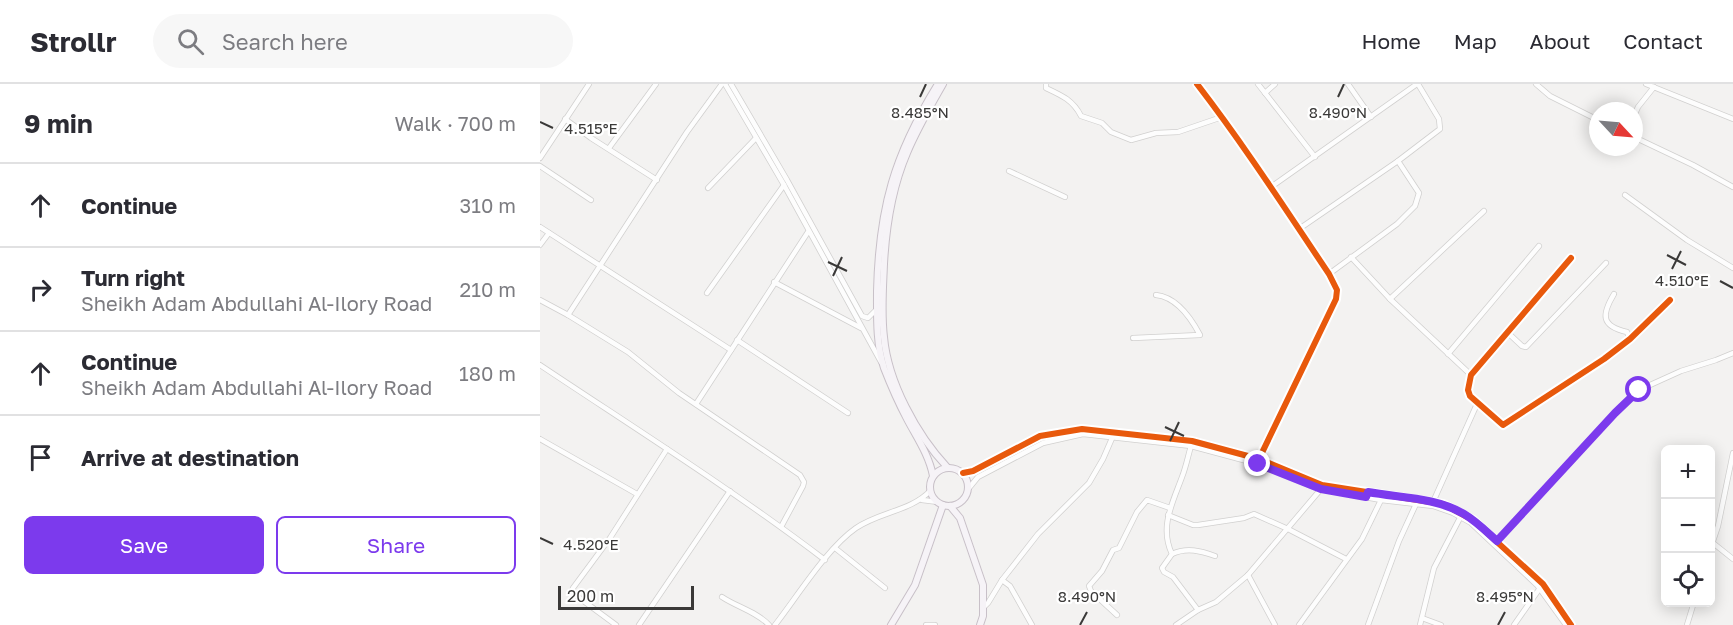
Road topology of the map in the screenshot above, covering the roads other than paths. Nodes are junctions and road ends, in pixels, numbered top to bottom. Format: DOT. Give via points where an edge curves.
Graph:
graph roads {
  1 [pos="589,84"];
  2 [pos="656,84"];
  3 [pos="723,84"];
  4 [pos="731,84"];
  5 [pos="938,84"];
  6 [pos="943,84"];
  7 [pos="1046,84"];
  8 [pos="1197,84"];
  9 [pos="1258,84"];
  10 [pos="1275,84"];
  11 [pos="1349,84"];
  12 [pos="1417,84"];
  13 [pos="1536,84"];
  14 [pos="1548,84"];
  15 [pos="1646,84"];
  16 [pos="1654,87"];
  17 [pos="1544,92"];
  18 [pos="1265,93"];
  19 [pos="1642,102"];
  20 [pos="1589,115"];
  21 [pos="1222,117"];
  22 [pos="1371,117"];
  23 [pos="565,119"];
  24 [pos="1733,119"];
  25 [pos="756,138"];
  26 [pos="1643,141"];
  27 [pos="609,148"];
  28 [pos="1315,157"];
  29 [pos="540,158"];
  30 [pos="1398,161"];
  31 [pos="540,166"];
  32 [pos="1009,171"];
  33 [pos="657,180"];
  34 [pos="784,185"];
  35 [pos="1733,187"];
  36 [pos="708,188"];
  37 [pos="1271,188"];
  38 [pos="1625,195"];
  39 [pos="1065,197"];
  40 [pos="591,200"];
  41 [pos="889,202"];
  42 [pos="1484,211"];
  43 [pos="540,227"];
  44 [pos="1299,229"];
  45 [pos="549,232"];
  46 [pos="808,232"];
  47 [pos="540,245"];
  48 [pos="1539,246"];
  49 [pos="1351,257"];
  50 [pos="1571,258"];
  51 [pos="1606,263"];
  52 [pos="601,267"];
  53 [pos="1733,268"];
  54 [pos="1329,274"];
  55 [pos="774,282"];
  56 [pos="707,293"];
  57 [pos="1614,294"];
  58 [pos="1156,295"];
  59 [pos="1390,299"];
  60 [pos="540,300"];
  61 [pos="1670,300"];
  62 [pos="877,309"];
  63 [pos="568,315"];
  64 [pos="861,327"];
  65 [pos="1507,332"];
  66 [pos="1133,338"];
  67 [pos="1630,339"];
  68 [pos="737,340"];
  69 [pos="731,350"];
  70 [pos="1733,353"];
  71 [pos="1448,354"];
  72 [pos="883,365"];
  73 [pos="540,366"];
  74 [pos="1471,375"];
  75 [pos="696,404"];
  76 [pos="1477,404"];
  77 [pos="848,413"];
  78 [pos="1102,433"];
  79 [pos="1113,436"];
  80 [pos="540,439"];
  81 [pos="1191,446"];
  82 [pos="667,449"];
  83 [pos="1733,453"];
  84 [pos="1259,459"];
  85 [pos="946,467"];
  86 [pos="963,473"];
  87 [pos="933,476"];
  88 [pos="969,488"];
  89 [pos="1321,489"];
  90 [pos="730,491"];
  91 [pos="930,491"];
  92 [pos="637,494"];
  93 [pos="1367,495"];
  94 [pos="922,500"];
  95 [pos="1381,500"];
  96 [pos="962,502"];
  97 [pos="1433,502"];
  98 [pos="1416,504"];
  99 [pos="943,505"];
  100 [pos="1170,508"];
  101 [pos="1168,515"];
  102 [pos="1461,516"];
  103 [pos="960,518"];
  104 [pos="781,527"];
  105 [pos="1288,529"];
  106 [pos="1715,536"];
  107 [pos="1497,541"];
  108 [pos="1715,545"];
  109 [pos="835,548"];
  110 [pos="1505,552"];
  111 [pos="1172,554"];
  112 [pos="1215,556"];
  113 [pos="1733,559"];
  114 [pos="825,560"];
  115 [pos="1346,560"];
  116 [pos="1248,575"];
  117 [pos="1002,580"];
  118 [pos="885,588"];
  119 [pos="1540,588"];
  120 [pos="722,597"];
  121 [pos="1693,607"];
  122 [pos="982,609"];
  123 [pos="1198,610"];
  124 [pos="1117,615"];
  125 [pos="1422,618"];
  126 [pos="616,625"];
  127 [pos="639,625"];
  128 [pos="769,625"];
  129 [pos="775,625"];
  130 [pos="891,625"];
  131 [pos="927,625"];
  132 [pos="935,625"];
  133 [pos="980,625"];
  134 [pos="1032,625"];
  135 [pos="1176,625"];
  136 [pos="1275,625"];
  137 [pos="1299,625"];
  138 [pos="1368,625"];
  139 [pos="1420,625"];
  140 [pos="1441,625"];
  141 [pos="1514,625"];
  142 [pos="1566,625"];
  143 [pos="1571,625"];
  144 [pos="1687,625"];
  1 -- 23 [label="street"];
  2 -- 27 [label="street"];
  3 -- 25 [label="street"];
  3 -- 33 [label="street"];
  4 -- 62 [label="street" via="862,316 868,318"];
  5 -- 41 [label="main road" via="906,140"];
  6 -- 41 [label="main road" via="917,129"];
  7 -- 21 [label="street" via="1046,88 1076,106 1081,116 1131,140 1178,132"];
  8 -- 21 [label="street"];
  9 -- 18 [label="street"];
  10 -- 18 [label="street"];
  11 -- 22 [label="street"];
  12 -- 22 [label="street"];
  12 -- 30 [label="street" via="1441,126"];
  13 -- 17 [label="street"];
  14 -- 17 [label="street"];
  15 -- 16 [label="street"];
  16 -- 19 [label="street"];
  16 -- 24 [label="street"];
  17 -- 20 [label="street"];
  18 -- 28 [label="street"];
  21 -- 37 [label="street"];
  22 -- 28 [label="street"];
  23 -- 27 [label="street"];
  23 -- 29 [label="street"];
  25 -- 34 [label="street"];
  25 -- 36 [label="street"];
  26 -- 35 [label="street"];
  27 -- 33 [label="street"];
  28 -- 37 [label="street"];
  30 -- 44 [label="street"];
  30 -- 49 [label="street" via="1419,193 1418,201 1397,224"];
  31 -- 40 [label="street"];
  32 -- 39 [label="street"];
  33 -- 52 [label="street"];
  34 -- 46 [label="street"];
  34 -- 56 [label="street"];
  37 -- 44 [label="street"];
  38 -- 53 [label="street"];
  41 -- 62 [label="main road" via="878,258"];
  41 -- 85 [label="main road" via="882,310 884,340 897,388"];
  42 -- 59 [label="street"];
  43 -- 45 [label="street"];
  44 -- 54 [label="street"];
  45 -- 47 [label="street"];
  45 -- 52 [label="street"];
  46 -- 55 [label="street"];
  46 -- 64 [label="street"];
  48 -- 71 [label="street"];
  49 -- 54 [label="street"];
  49 -- 59 [label="street"];
  50 -- 65 [label="street"];
  51 -- 65 [label="street" via="1526,347"];
  52 -- 63 [label="street"];
  52 -- 69 [label="street"];
  54 -- 84 [label="street" via="1337,290 1336,299"];
  55 -- 64 [label="street"];
  55 -- 68 [label="street"];
  57 -- 67 [label="street" via="1605,316 1610,325 1627,332"];
  58 -- 66 [label="street" via="1177,304 1200,335"];
  59 -- 71 [label="street"];
  60 -- 63 [label="street"];
  61 -- 67 [label="street"];
  62 -- 72 [label="main road"];
  63 -- 75 [label="street" via="628,352"];
  64 -- 72 [label="street"];
  65 -- 74 [label="street"];
  67 -- 76 [label="street" via="1507,424"];
  68 -- 69 [label="street"];
  68 -- 77 [label="street"];
  69 -- 75 [label="street"];
  70 -- 107 [label="street" via="1639,390"];
  71 -- 74 [label="street"];
  72 -- 87 [label="main road" via="930,461"];
  73 -- 82 [label="street"];
  74 -- 76 [label="street" via="1468,390"];
  75 -- 104 [label="street" via="803,478 803,486"];
  76 -- 97 [label="street"];
  78 -- 79 [label="street"];
  78 -- 84 [label="street" via="1192,441"];
  78 -- 86 [label="street" via="1082,429 1040,436"];
  78 -- 88 [label="street" via="1043,443 978,477"];
  79 -- 81 [label="street"];
  79 -- 117 [label="street" via="1089,483 1038,534"];
  80 -- 92 [label="street"];
  81 -- 89 [label="street" via="1258,464"];
  81 -- 100 [label="street"];
  82 -- 90 [label="street"];
  82 -- 92 [label="street"];
  83 -- 106 [label="street"];
  84 -- 93 [label="street" via="1322,485"];
  85 -- 86 [label="main road"];
  85 -- 87 [label="main road"];
  86 -- 88 [label="main road"];
  87 -- 91 [label="main road"];
  88 -- 96 [label="main road"];
  89 -- 93 [label="street"];
  89 -- 105 [label="street"];
  90 -- 104 [label="street"];
  90 -- 127 [label="street"];
  91 -- 94 [label="street"];
  91 -- 99 [label="main road"];
  92 -- 126 [label="street" via="572,591"];
  93 -- 95 [label="street"];
  93 -- 97 [label="street"];
  94 -- 99 [label="street"];
  94 -- 109 [label="street" via="871,520"];
  95 -- 98 [label="street"];
  95 -- 115 [label="street" via="1362,539"];
  96 -- 99 [label="main road"];
  96 -- 103 [label="main road"];
  97 -- 107 [label="street" via="1463,513"];
  98 -- 102 [label="street"];
  98 -- 138 [label="street"];
  99 -- 103 [label="main road"];
  99 -- 130 [label="main road" via="915,585"];
  100 -- 101 [label="street"];
  100 -- 124 [label="street" via="1147,500 1119,548 1113,550 1089,586"];
  101 -- 105 [label="street" via="1198,525 1254,514"];
  101 -- 111 [label="street"];
  102 -- 110 [label="street"];
  102 -- 125 [label="street" via="1434,568"];
  103 -- 122 [label="main road" via="982,585"];
  104 -- 114 [label="street"];
  105 -- 115 [label="street"];
  105 -- 116 [label="street"];
  107 -- 110 [label="street"];
  108 -- 113 [label="street"];
  109 -- 114 [label="street"];
  109 -- 118 [label="street"];
  110 -- 119 [label="street"];
  110 -- 143 [label="street" via="1543,584"];
  111 -- 112 [label="street" via="1191,550"];
  111 -- 123 [label="street" via="1162,568"];
  114 -- 129 [label="street"];
  115 -- 137 [label="street"];
  116 -- 123 [label="street" via="1216,602"];
  116 -- 136 [label="street"];
  117 -- 122 [label="street"];
  117 -- 134 [label="street" via="1010,586"];
  119 -- 141 [label="street"];
  119 -- 142 [label="street"];
  120 -- 128 [label="street" via="762,617"];
  121 -- 144 [label="street"];
  122 -- 133 [label="main road"];
  123 -- 135 [label="street"];
  125 -- 139 [label="street"];
  125 -- 140 [label="street"];
  131 -- 132 [label="street"];
}
